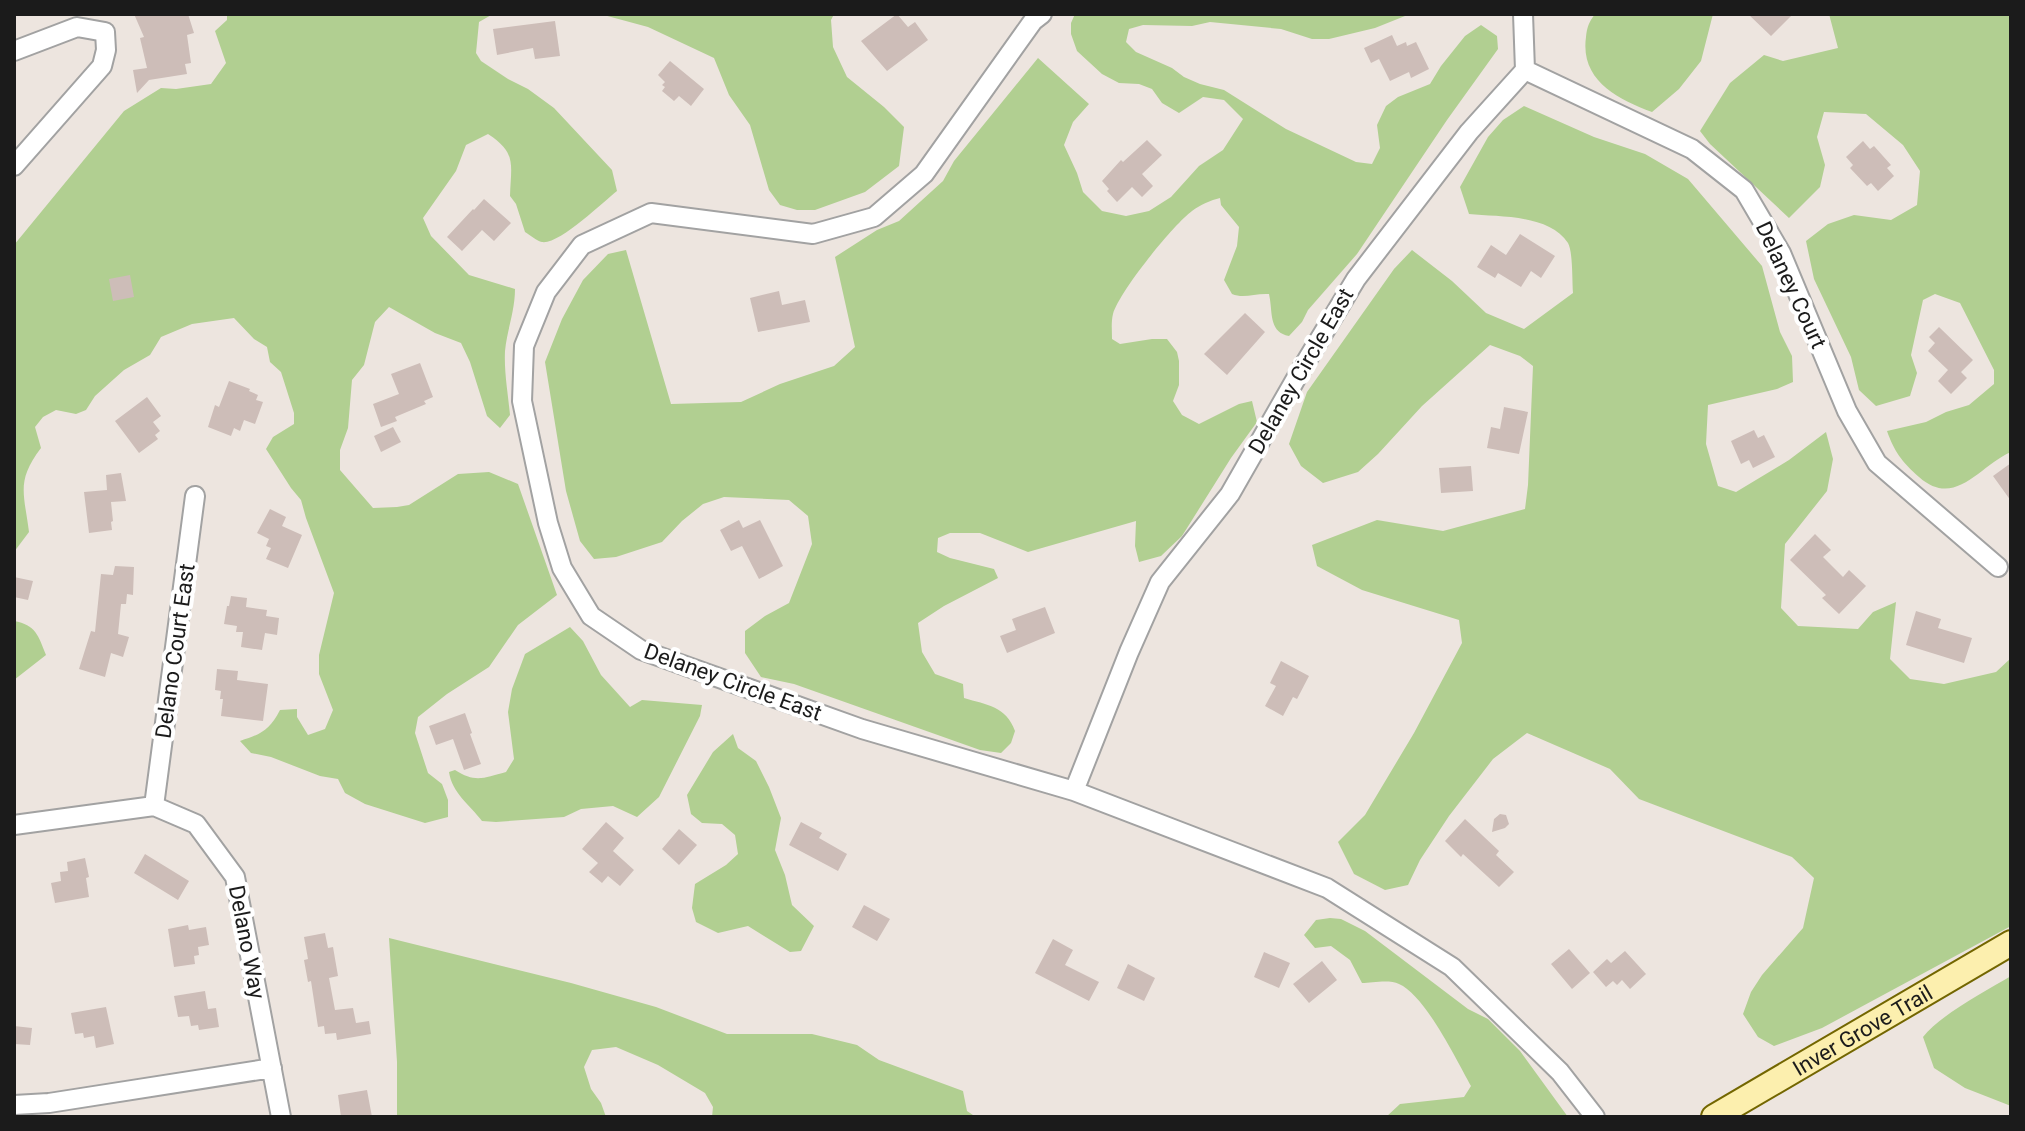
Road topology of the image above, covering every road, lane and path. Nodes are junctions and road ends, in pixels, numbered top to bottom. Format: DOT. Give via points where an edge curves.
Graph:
graph roads {
  1 [pos="1042,14"];
  2 [pos="1523,14"];
  3 [pos="14,51"];
  4 [pos="1525,70"];
  5 [pos="14,166"];
  6 [pos="195,496"];
  7 [pos="1998,567"];
  8 [pos="1074,791"];
  9 [pos="154,806"];
  10 [pos="14,825"];
  11 [pos="2011,943"];
  12 [pos="272,1068"];
  13 [pos="14,1105"];
  14 [pos="281,1117"];
  15 [pos="1595,1117"];
  16 [pos="1714,1117"];
  1 -- 8 [label="street, Delaney Circle East" via="924,174 874,217 813,234 651,213 582,245 546,292 524,346 522,401 562,568 591,616 641,650 862,729"];
  2 -- 4 [label="street"];
  3 -- 5 [label="street" via="77,27 105,32 102,66"];
  4 -- 7 [label="street, Delaney Court" via="1692,149 1744,190 1781,253 1847,411 1877,463"];
  4 -- 8 [label="street, Delaney Circle East" via="1469,132 1356,279 1230,494 1160,582"];
  6 -- 9 [label="street, Delano Court East"];
  8 -- 15 [label="street, Delaney Circle East" via="1327,888 1452,967 1560,1072"];
  9 -- 10 [label="street"];
  9 -- 12 [label="street, Delano Way" via="196,824 235,877"];
  11 -- 16 [label="street, Inver Grove Trail"];
  12 -- 13 [label="street"];
  12 -- 14 [label="street, Delano Way"];
}
